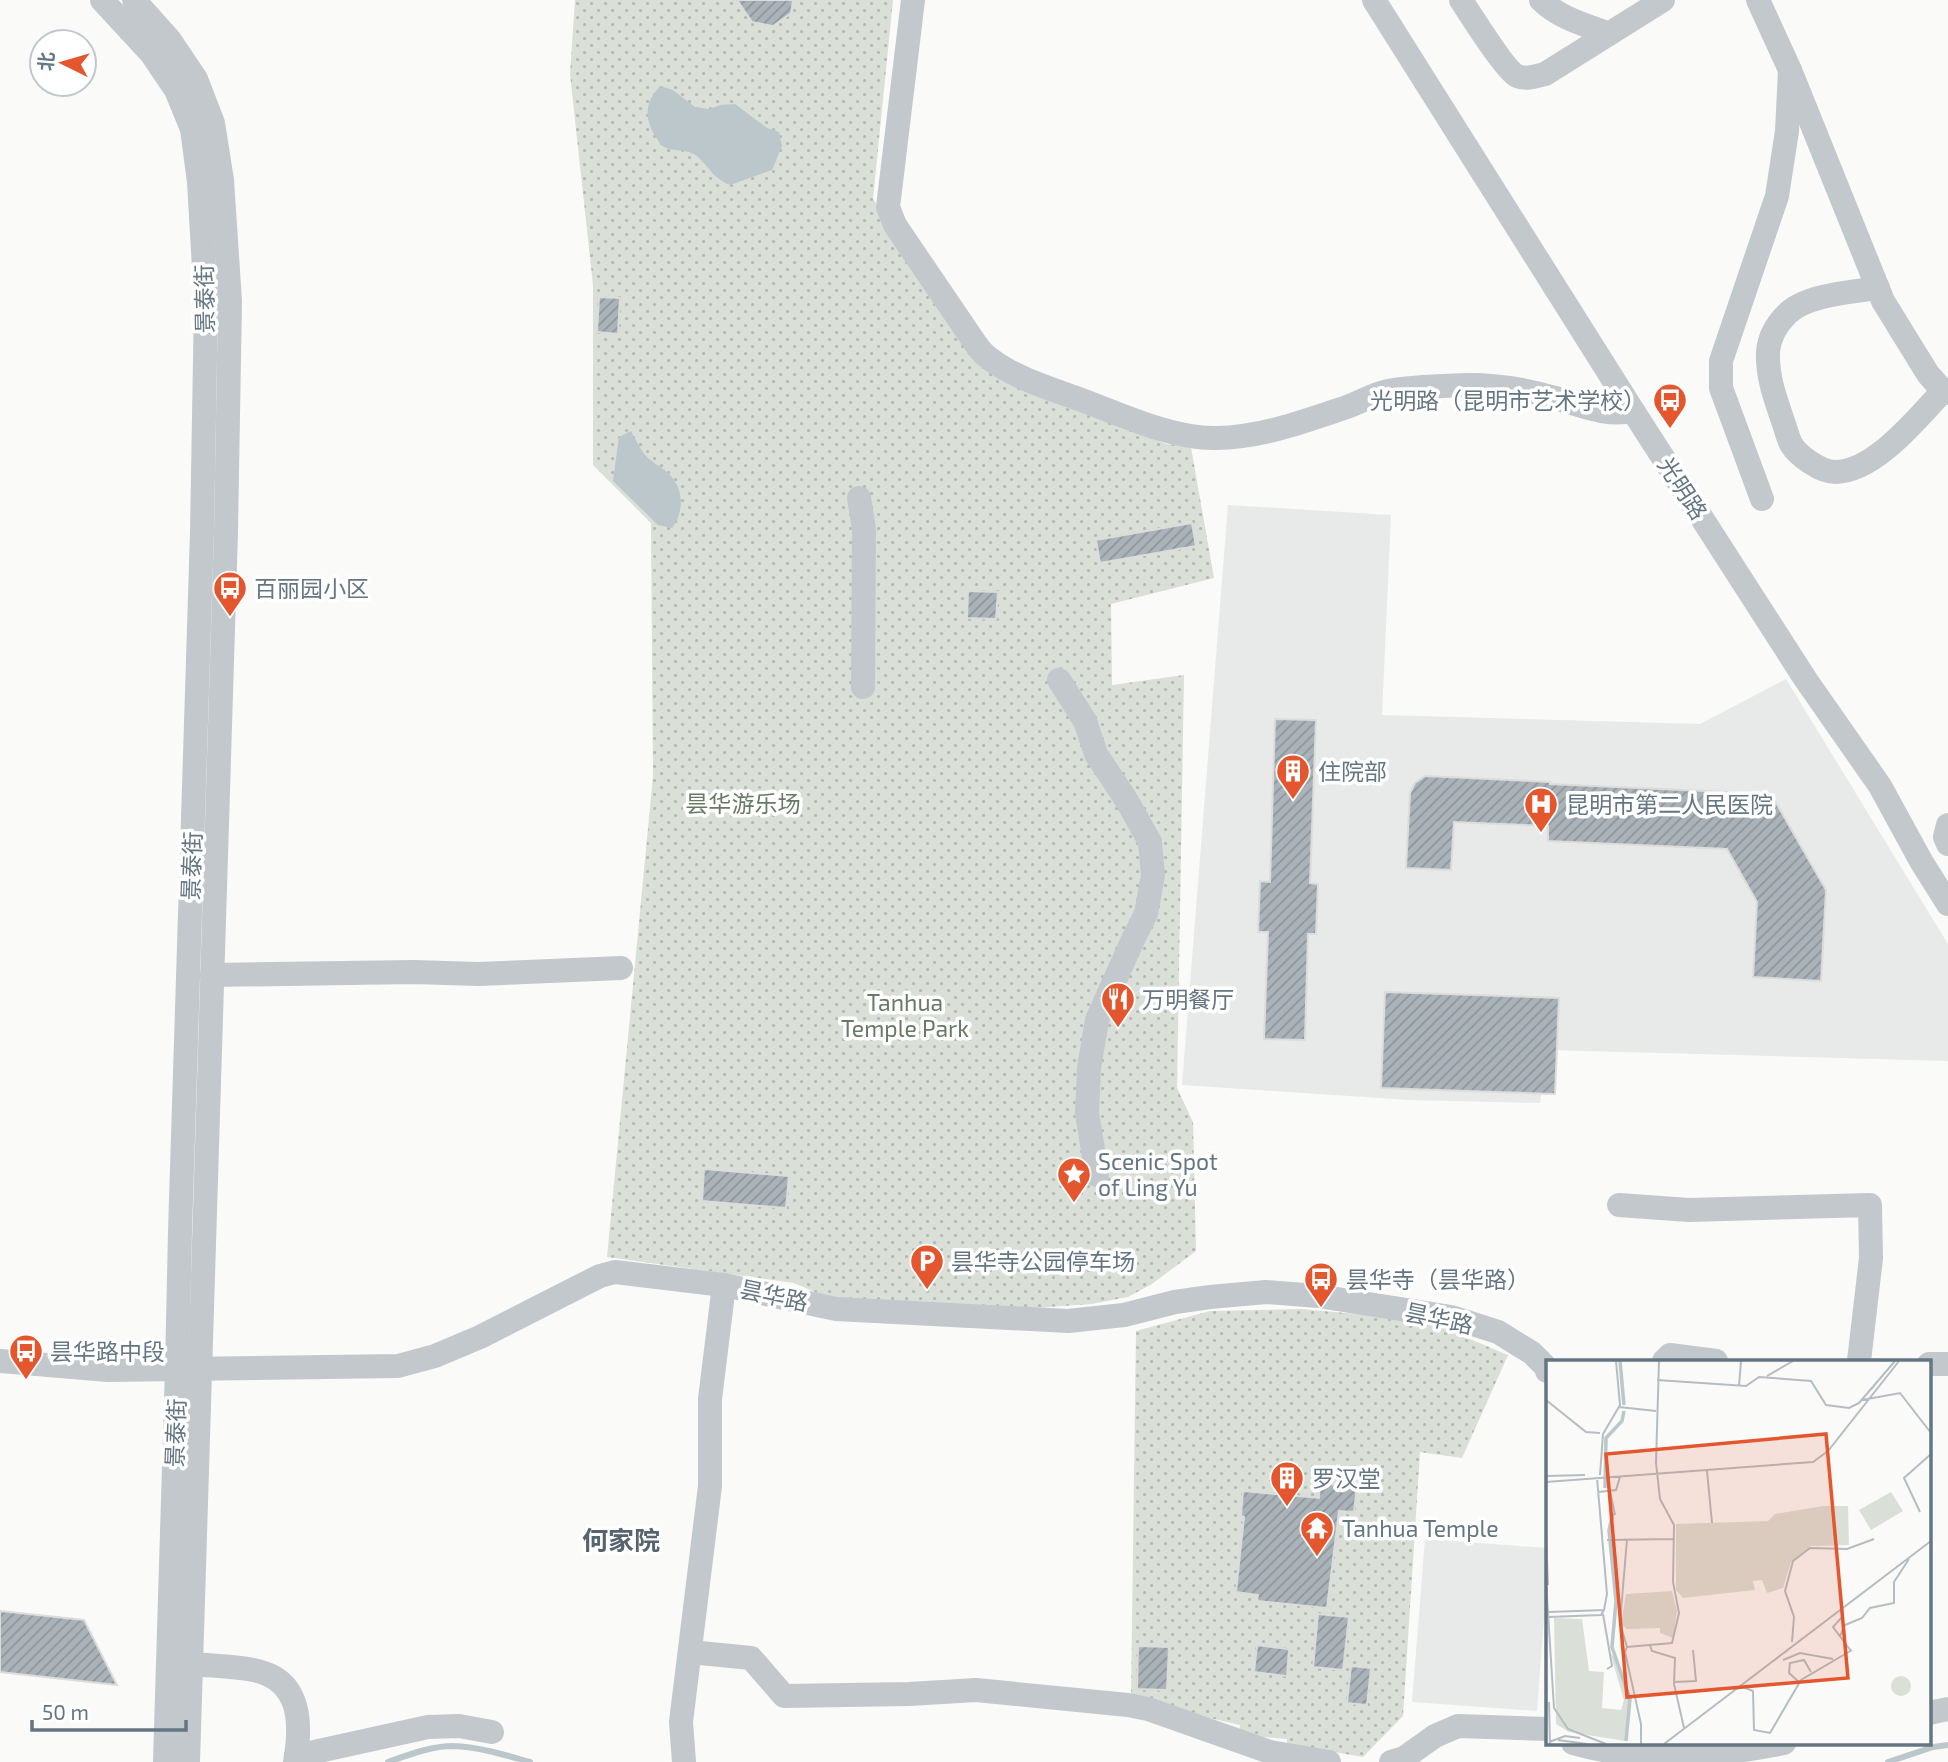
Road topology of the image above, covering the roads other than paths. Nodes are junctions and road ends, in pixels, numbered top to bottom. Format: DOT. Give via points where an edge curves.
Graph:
graph roads {
  1 [pos="102,0"];
  2 [pos="134,0"];
  3 [pos="913,0"];
  4 [pos="1374,0"];
  5 [pos="1461,0"];
  6 [pos="1541,0"];
  7 [pos="1663,0"];
  8 [pos="1758,0"];
  9 [pos="1609,34"];
  10 [pos="1790,70"];
  11 [pos="1878,288"];
  12 [pos="1946,392"];
  13 [pos="1633,411"];
  14 [pos="859,498"];
  15 [pos="1762,499"];
  16 [pos="1059,680"];
  17 [pos="863,687"];
  18 [pos="1948,825"];
  19 [pos="1948,844"];
  20 [pos="1948,904"];
  21 [pos="621,968"];
  22 [pos="212,975"];
  23 [pos="1097,1175"];
  24 [pos="1619,1205"];
  25 [pos="724,1285"];
  26 [pos="1665,1360"];
  27 [pos="1709,1360"];
  28 [pos="1859,1360"];
  29 [pos="0,1361"];
  30 [pos="1930,1364"];
  31 [pos="1948,1364"];
  32 [pos="1546,1367"];
  33 [pos="188,1368"];
  34 [pos="690,1652"];
  35 [pos="192,1664"];
  36 [pos="1948,1709"];
  37 [pos="1930,1713"];
  38 [pos="1546,1729"];
  39 [pos="492,1732"];
  40 [pos="1575,1744"];
  41 [pos="1778,1744"];
  42 [pos="177,1758"];
  43 [pos="295,1759"];
  44 [pos="684,1762"];
  45 [pos="1329,1762"];
  46 [pos="1391,1762"];
  1 -- 33 [label="street, 景泰街" via="151,53 176,90 192,129 200,182 206,302 202,533 180,1219"];
  2 -- 22 [label="street, 景泰街" via="196,79 214,123 222,180 230,301"];
  3 -- 13 [label="street" via="888,207 895,225 971,337 996,362 1030,381 1148,424 1213,439 1252,436 1387,391 1427,386 1511,388 1605,413"];
  4 -- 13 [label="street, 光明路"];
  5 -- 9 [label="street" via="1518,77 1545,74"];
  6 -- 9 [label="street" via="1575,21"];
  7 -- 9 [label="street"];
  8 -- 10 [label="street"];
  10 -- 11 [label="street"];
  10 -- 15 [label="street" via="1777,196 1721,361 1721,388"];
  11 -- 12 [label="street" via="1928,374"];
  11 -- 12 [label="street" via="1807,302 1788,313 1773,331 1768,349 1769,380 1792,445 1824,470 1835,472 1865,464"];
  13 -- 20 [label="street, 光明路" via="1880,786"];
  14 -- 17 [label="street" via="864,529"];
  16 -- 23 [label="street" via="1085,721 1096,754 1150,842 1153,875 1146,914 1097,1020 1087,1113"];
  18 -- 19 [label="street"];
  21 -- 22 [label="street" via="478,974"];
  22 -- 33 [label="street, 景泰街"];
  24 -- 28 [label="street" via="1689,1210 1870,1205 1871,1258"];
  25 -- 32 [label="street, 昙华路" via="836,1309 1068,1321 1210,1297 1266,1292 1318,1296 1451,1317 1498,1332"];
  25 -- 33 [label="street, 昙华路" via="615,1272 480,1337 398,1366"];
  25 -- 34 [label="street" via="710,1399 710,1486"];
  26 -- 27 [label="street" via="1670,1354"];
  29 -- 33 [label="street, 昙华路" via="108,1370"];
  30 -- 31 [label="street"];
  33 -- 35 [label="street, 景泰街"];
  33 -- 42 [label="street, 景泰街"];
  34 -- 44 [label="street" via="681,1722"];
  34 -- 45 [label="street" via="751,1658 784,1696 976,1690 1128,1705 1270,1752"];
  35 -- 42 [label="street, 景泰街"];
  35 -- 43 [label="street" via="256,1670 282,1683 296,1704 299,1737"];
  36 -- 37 [label="street"];
  38 -- 46 [label="street" via="1458,1726"];
  39 -- 43 [label="street" via="428,1727"];
  40 -- 41 [label="street" via="1615,1758 1658,1761"];
}
